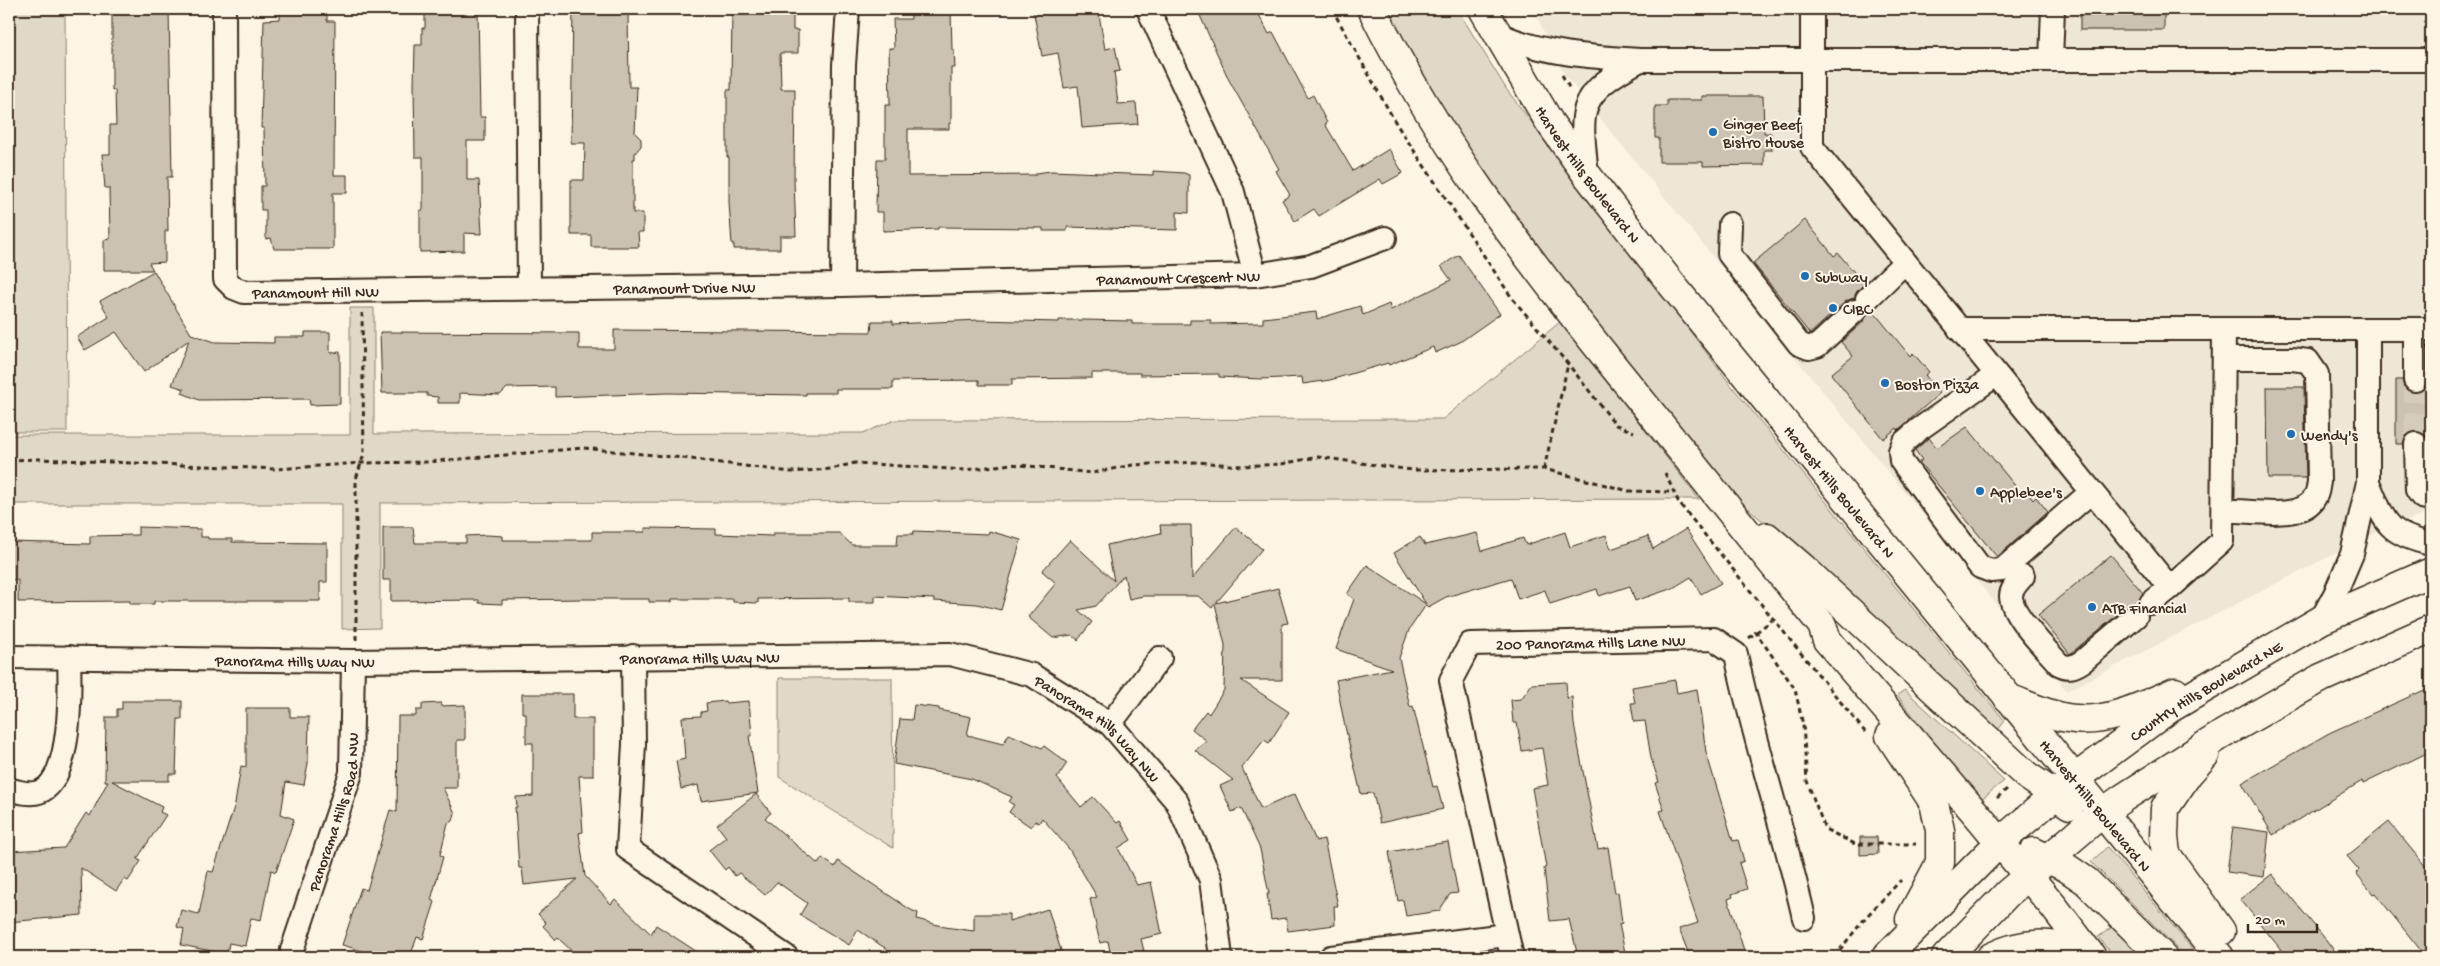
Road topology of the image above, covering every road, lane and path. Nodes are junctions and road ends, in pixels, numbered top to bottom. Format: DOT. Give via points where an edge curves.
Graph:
graph roads {
  1 [pos="224,9"];
  2 [pos="527,9"];
  3 [pos="848,9"];
  4 [pos="1148,9"];
  5 [pos="1332,9"];
  6 [pos="1372,9"];
  7 [pos="1483,9"];
  8 [pos="1812,9"];
  9 [pos="2053,9"];
  10 [pos="1498,34"];
  11 [pos="1640,60"];
  12 [pos="1812,60"];
  13 [pos="2051,60"];
  14 [pos="2431,60"];
  15 [pos="1587,175"];
  16 [pos="1730,224"];
  17 [pos="1385,238"];
  18 [pos="1905,262"];
  19 [pos="1255,275"];
  20 [pos="842,284"];
  21 [pos="529,288"];
  22 [pos="362,289"];
  23 [pos="1959,329"];
  24 [pos="2423,329"];
  25 [pos="2224,330"];
  26 [pos="2368,330"];
  27 [pos="2224,359"];
  28 [pos="1568,364"];
  29 [pos="1996,375"];
  30 [pos="2415,380"];
  31 [pos="1639,434"];
  32 [pos="2416,444"];
  33 [pos="9,460"];
  34 [pos="361,463"];
  35 [pos="1663,467"];
  36 [pos="1544,470"];
  37 [pos="2368,482"];
  38 [pos="1672,492"];
  39 [pos="2091,492"];
  40 [pos="2431,499"];
  41 [pos="1722,500"];
  42 [pos="2223,511"];
  43 [pos="2431,544"];
  44 [pos="2431,572"];
  45 [pos="2023,576"];
  46 [pos="2170,588"];
  47 [pos="1772,620"];
  48 [pos="2320,620"];
  49 [pos="2431,629"];
  50 [pos="1755,632"];
  51 [pos="1827,640"];
  52 [pos="1736,654"];
  53 [pos="9,656"];
  54 [pos="633,656"];
  55 [pos="69,657"];
  56 [pos="1160,658"];
  57 [pos="353,660"];
  58 [pos="2248,662"];
  59 [pos="2008,698"];
  60 [pos="1110,724"];
  61 [pos="1867,734"];
  62 [pos="2223,734"];
  63 [pos="2011,786"];
  64 [pos="2065,787"];
  65 [pos="9,789"];
  66 [pos="1993,802"];
  67 [pos="2102,813"];
  68 [pos="2000,842"];
  69 [pos="1922,844"];
  70 [pos="2038,868"];
  71 [pos="1903,878"];
  72 [pos="1804,918"];
  73 [pos="1506,935"];
  74 [pos="1891,951"];
  75 [pos="2090,954"];
  76 [pos="294,957"];
  77 [pos="787,957"];
  78 [pos="1221,957"];
  79 [pos="1331,957"];
  80 [pos="1512,957"];
  81 [pos="1834,957"];
  82 [pos="1946,957"];
  83 [pos="1991,957"];
  84 [pos="2163,957"];
  85 [pos="2220,957"];
  86 [pos="2239,957"];
  1 -- 22 [label="street, Panamount Hill NW" via="226,279 234,288 244,292"];
  2 -- 21 [label="street"];
  3 -- 20 [label="street" via="844,65"];
  4 -- 19 [label="street, Panamount Crescent NW" via="1234,192"];
  5 -- 28 [label="path" via="1397,125 1458,218 1512,298"];
  6 -- 41 [label="main road" via="1414,87 1472,182 1553,291"];
  7 -- 10 [label="main road, Harvest Hills Boulevard N"];
  8 -- 12 [label="street"];
  9 -- 13 [label="street"];
  10 -- 11 [label="street" via="1522,45 1571,55"];
  10 -- 15 [label="main road, Harvest Hills Boulevard N" via="1550,122"];
  11 -- 12 [label="street"];
  11 -- 15 [label="street" via="1610,76 1586,102 1582,131"];
  12 -- 13 [label="street"];
  12 -- 18 [label="street" via="1812,147"];
  13 -- 14 [label="street"];
  15 -- 59 [label="main road, Harvest Hills Boulevard N" via="1698,317"];
  16 -- 18 [label="street" via="1729,254 1799,344 1809,348 1817,346"];
  17 -- 19 [label="street" via="1311,266"];
  18 -- 23 [label="street"];
  19 -- 20 [label="street, Panamount Crescent NW"];
  20 -- 21 [label="street, Panamount Drive NW"];
  21 -- 22 [label="street, Panamount Hill NW"];
  22 -- 34 [label="path" via="364,454"];
  23 -- 25 [label="street"];
  23 -- 29 [label="street"];
  24 -- 26 [label="street"];
  24 -- 30 [label="street"];
  25 -- 26 [label="street"];
  25 -- 27 [label="street"];
  26 -- 37 [label="street"];
  27 -- 42 [label="street"];
  27 -- 42 [label="street" via="2308,361 2317,374 2319,482 2316,497 2306,506 2288,513"];
  28 -- 31 [label="path" via="1616,425"];
  28 -- 36 [label="path"];
  29 -- 39 [label="street"];
  29 -- 39 [label="street" via="1918,430 1904,442 1900,451 1902,462 1980,567 2002,570"];
  32 -- 40 [label="street" via="2417,490 2422,497"];
  33 -- 34 [label="path" via="276,469"];
  34 -- 36 [label="path" via="427,462 583,448 791,472 832,469 856,463 965,470 1012,464 1092,473 1133,465 1197,462 1242,466 1281,464 1318,457 1412,470"];
  34 -- 57 [label="path" via="356,479 357,630"];
  35 -- 38 [label="path"];
  36 -- 38 [label="path" via="1629,491"];
  37 -- 43 [label="street" via="2386,523 2409,539"];
  37 -- 48 [label="street" via="2352,554"];
  38 -- 47 [label="path"];
  39 -- 46 [label="street"];
  41 -- 51 [label="main road" via="1822,625"];
  41 -- 64 [label="main road" via="1803,568 2026,775"];
  42 -- 46 [label="street" via="2222,541"];
  44 -- 48 [label="main road, Country Hills Boulevard NE"];
  45 -- 46 [label="street" via="2011,596 2015,610 2059,664 2065,667 2074,667 2083,661"];
  47 -- 50 [label="path"];
  47 -- 61 [label="path"];
  48 -- 58 [label="main road, Country Hills Boulevard NE"];
  49 -- 62 [label="main road" via="2321,678"];
  50 -- 52 [label="path"];
  50 -- 69 [label="path" via="1794,689 1803,725 1806,781 1825,829 1855,844"];
  51 -- 68 [label="main road"];
  51 -- 74 [label="main road" via="1842,679 1884,726 1934,803 1938,817 1940,863"];
  52 -- 72 [label="street" via="1746,704 1790,853"];
  52 -- 73 [label="street, 200 Panorama Hills Lane NW" via="1714,640 1470,644 1451,680"];
  53 -- 55 [label="street, Panorama Hills Way NW"];
  54 -- 57 [label="street, Panorama Hills Way NW"];
  54 -- 60 [label="street, Panorama Hills Way NW" via="950,654 1032,675"];
  54 -- 77 [label="street" via="634,744 628,849"];
  55 -- 57 [label="street, Panorama Hills Way NW"];
  55 -- 65 [label="street" via="70,694 60,768 52,782 39,792 22,793"];
  56 -- 60 [label="street"];
  57 -- 76 [label="street, Panorama Hills Road NW" via="351,773 292,950"];
  58 -- 59 [label="main road" via="2138,708 2104,718 2068,718"];
  58 -- 64 [label="main road, Country Hills Boulevard NE" via="2169,709"];
  59 -- 64 [label="main road, Harvest Hills Boulevard N"];
  60 -- 78 [label="street, Panorama Hills Way NW" via="1178,802 1211,880"];
  62 -- 67 [label="main road"];
  62 -- 86 [label="main road" via="2188,774 2165,808 2164,837 2166,854"];
  63 -- 66 [label="path"];
  64 -- 67 [label="main road" via="2070,806 2084,812"];
  64 -- 68 [label="main road, Country Hills Boulevard NE"];
  67 -- 70 [label="main road"];
  67 -- 85 [label="main road, Harvest Hills Boulevard N"];
  68 -- 70 [label="main road" via="2018,845"];
  68 -- 74 [label="main road, Country Hills Boulevard NE"];
  70 -- 75 [label="main road"];
  70 -- 82 [label="main road" via="2002,898"];
  70 -- 84 [label="main road" via="2086,881"];
  71 -- 81 [label="path"];
  73 -- 79 [label="street"];
  73 -- 80 [label="street"];
  75 -- 83 [label="main road" via="2039,943 2007,949"];
}
